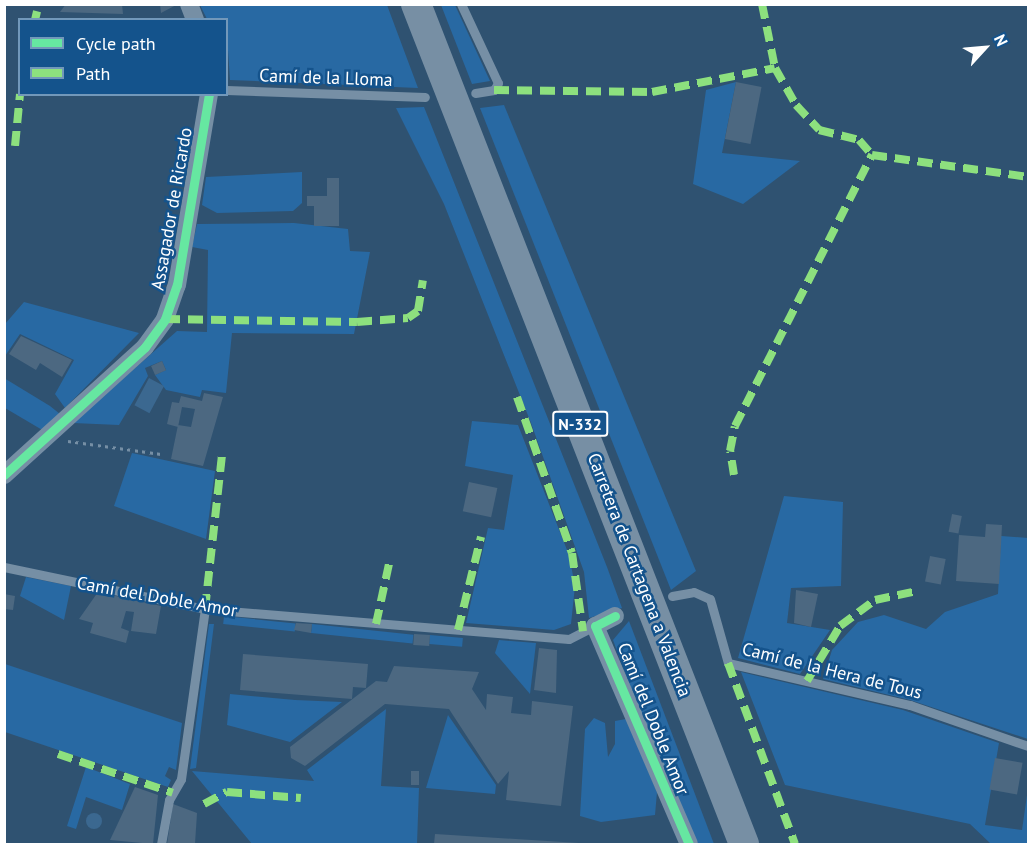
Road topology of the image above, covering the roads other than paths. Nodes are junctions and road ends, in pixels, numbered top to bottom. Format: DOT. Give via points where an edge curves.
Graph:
graph roads {
  1 [pos="416,4"];
  2 [pos="461,4"];
  3 [pos="228,90"];
  4 [pos="475,93"];
  5 [pos="208,96"];
  6 [pos="425,97"];
  7 [pos="4,475"];
  8 [pos="4,567"];
  9 [pos="672,596"];
  10 [pos="205,609"];
  11 [pos="615,616"];
  12 [pos="595,626"];
  13 [pos="1029,746"];
  14 [pos="161,844"];
  15 [pos="689,844"];
  16 [pos="744,844"];
  1 -- 16 [label="highway, Carretera de Cartagena a Valencia / N-332"];
  2 -- 4 [label="lane" via="498,83 494,90"];
  3 -- 6 [label="lane, Camí de la Lloma"];
  5 -- 7 [label="street, Assagador de Ricardo" via="179,273 165,319 145,347"];
  8 -- 10 [label="lane, Camí del Doble Amor"];
  9 -- 13 [label="lane, Camí de la Hera de Tous" via="694,592 710,599 728,663 910,705"];
  10 -- 12 [label="lane, Camí del Doble Amor" via="569,639"];
  10 -- 14 [label="lane" via="182,779 169,800"];
  11 -- 12 [label="street, Camí del Doble Amor"];
  12 -- 15 [label="street, Camí del Doble Amor"];
}
